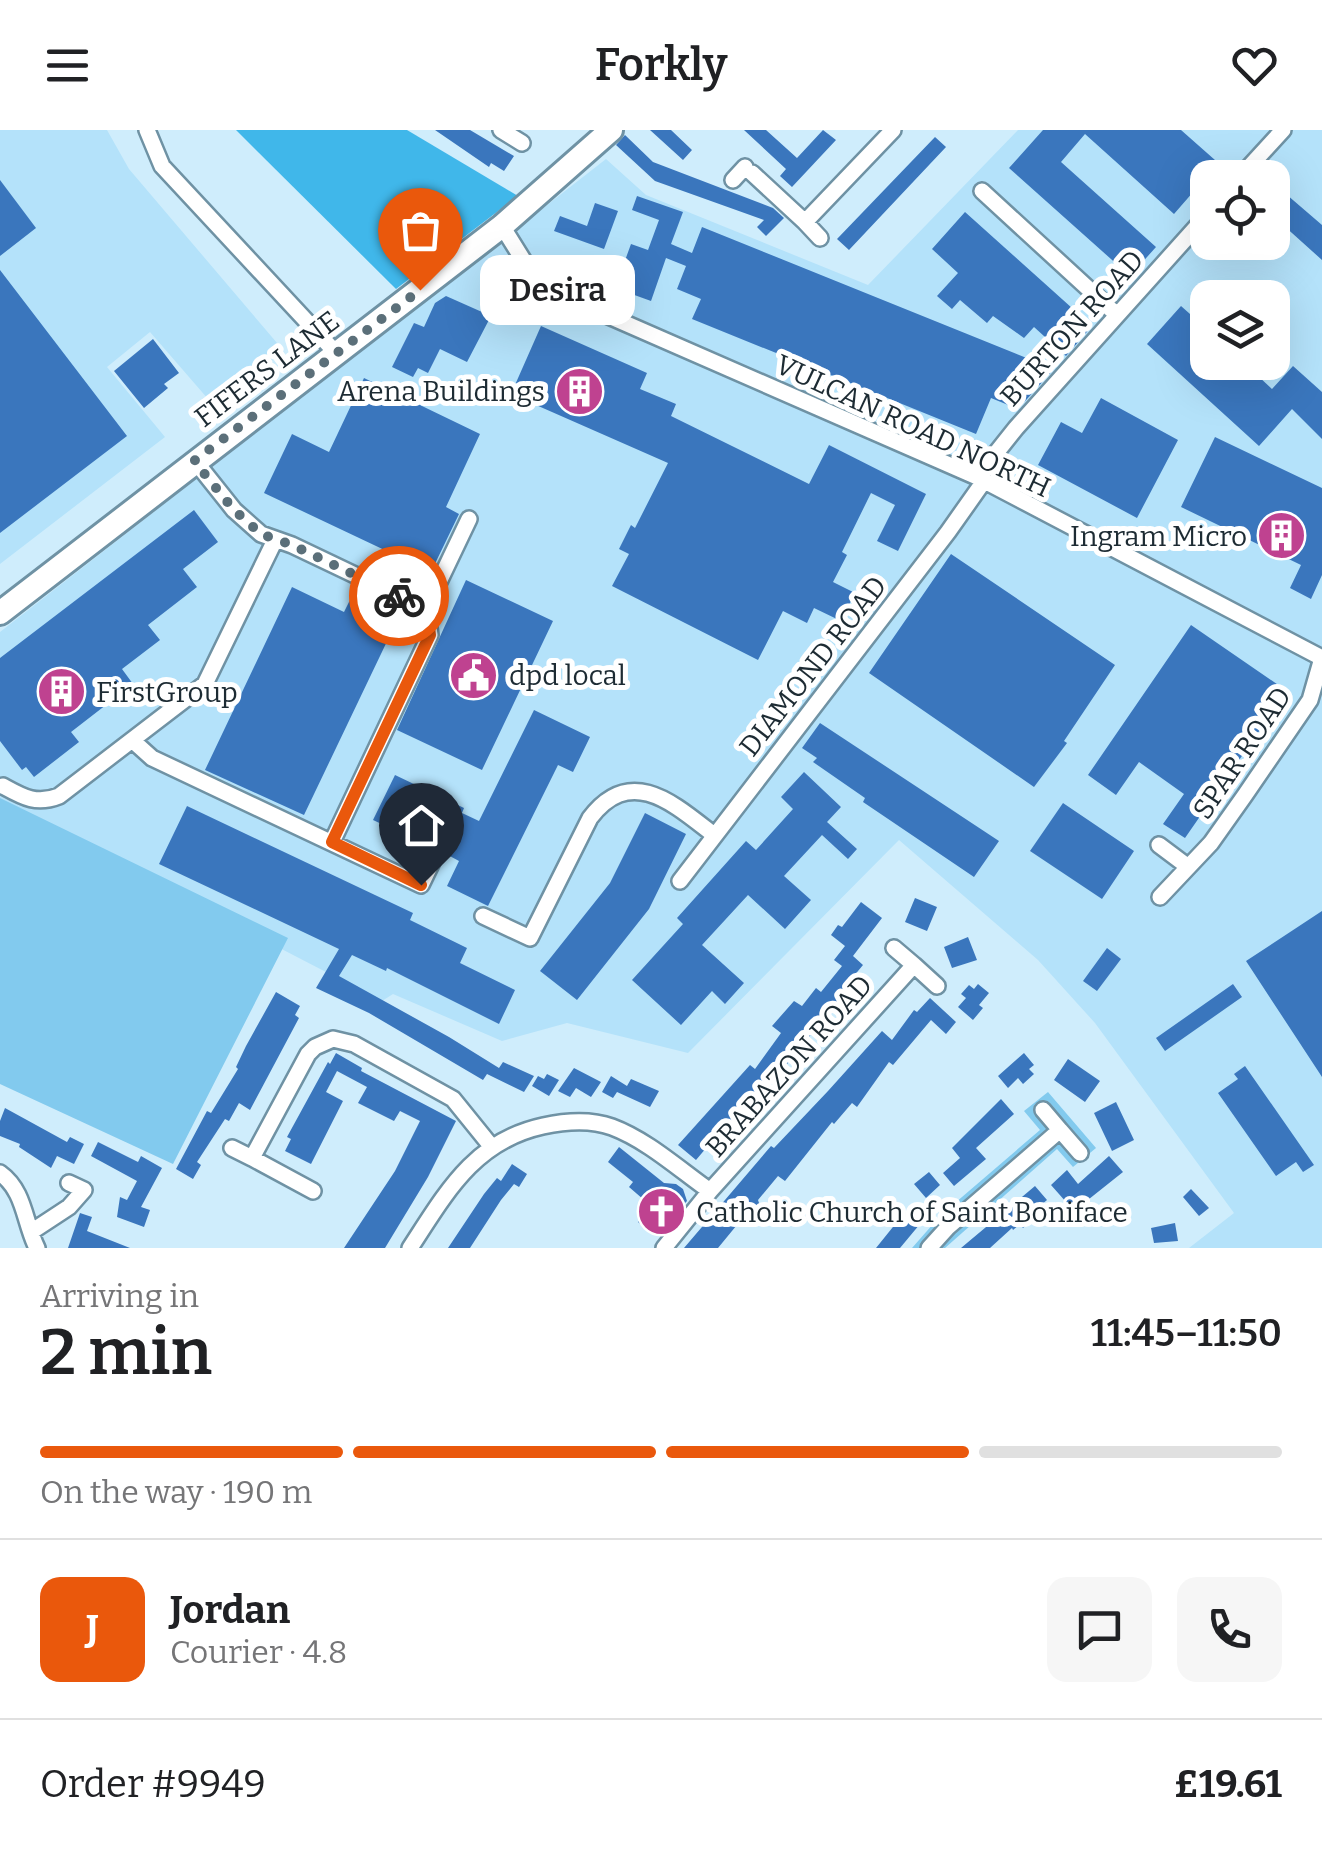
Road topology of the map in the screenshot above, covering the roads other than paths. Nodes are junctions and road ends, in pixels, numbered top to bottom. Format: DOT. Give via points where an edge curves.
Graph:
graph roads {
  1 [pos="147,130"];
  2 [pos="501,130"];
  3 [pos="611,130"];
  4 [pos="893,130"];
  5 [pos="1282,130"];
  6 [pos="522,143"];
  7 [pos="1256,160"];
  8 [pos="733,180"];
  9 [pos="982,191"];
  10 [pos="804,222"];
  11 [pos="502,226"];
  12 [pos="1190,234"];
  13 [pos="820,238"];
  14 [pos="1117,315"];
  15 [pos="338,354"];
  16 [pos="194,461"];
  17 [pos="981,479"];
  18 [pos="469,519"];
  19 [pos="275,540"];
  20 [pos="422,608"];
  21 [pos="0,613"];
  22 [pos="1322,658"];
  23 [pos="132,740"];
  24 [pos="3,786"];
  25 [pos="714,835"];
  26 [pos="332,842"];
  27 [pos="1159,845"];
  28 [pos="435,856"];
  29 [pos="1187,866"];
  30 [pos="680,882"];
  31 [pos="1160,897"];
  32 [pos="483,916"];
  33 [pos="530,938"];
  34 [pos="545,946"];
  35 [pos="894,948"];
  36 [pos="914,965"];
  37 [pos="937,986"];
  38 [pos="1043,1110"];
  39 [pos="1060,1130"];
  40 [pos="492,1146"];
  41 [pos="232,1148"];
  42 [pos="1080,1153"];
  43 [pos="252,1158"];
  44 [pos="0,1173"];
  45 [pos="313,1191"];
  46 [pos="710,1192"];
  47 [pos="101,1198"];
  48 [pos="34,1240"];
  49 [pos="410,1248"];
  50 [pos="664,1248"];
  51 [pos="929,1248"];
  1 -- 15 [label="street" via="162,166"];
  2 -- 6 [label="street"];
  3 -- 11 [label="street, FIFERS LANE"];
  4 -- 10 [label="street"];
  5 -- 7 [label="street"];
  8 -- 10 [label="street" via="749,170"];
  9 -- 14 [label="street"];
  10 -- 13 [label="street"];
  11 -- 15 [label="street, FIFERS LANE"];
  11 -- 17 [label="street, VULCAN ROAD NORTH" via="535,279 556,293"];
  12 -- 14 [label="street, BURTON ROAD"];
  14 -- 17 [label="street, BURTON ROAD" via="1016,428"];
  15 -- 16 [label="street, FIFERS LANE"];
  16 -- 19 [label="street" via="252,528"];
  16 -- 21 [label="street, FIFERS LANE"];
  17 -- 22 [label="street, VULCAN ROAD NORTH"];
  17 -- 25 [label="street, DIAMOND ROAD"];
  18 -- 20 [label="street"];
  19 -- 20 [label="street"];
  19 -- 23 [label="street" via="212,674 178,695"];
  20 -- 26 [label="street" via="430,635"];
  22 -- 29 [label="street, SPAR ROAD" via="1310,700 1211,843"];
  23 -- 24 [label="street" via="47,801 31,801"];
  23 -- 26 [label="street" via="152,758"];
  25 -- 30 [label="street, DIAMOND ROAD"];
  25 -- 33 [label="street" via="656,795 617,794 590,818"];
  26 -- 28 [label="street" via="421,885"];
  27 -- 29 [label="street"];
  29 -- 31 [label="street, SPAR ROAD"];
  32 -- 33 [label="street"];
  33 -- 34 [label="street"];
  35 -- 36 [label="street"];
  36 -- 37 [label="street"];
  36 -- 46 [label="street, BRABAZON ROAD"];
  38 -- 39 [label="street"];
  39 -- 42 [label="street"];
  39 -- 51 [label="street"];
  40 -- 43 [label="street" via="453,1098 333,1039 308,1054"];
  40 -- 46 [label="street" via="552,1124 597,1123 626,1134"];
  40 -- 49 [label="street" via="457,1176"];
  41 -- 43 [label="street"];
  43 -- 45 [label="street"];
  44 -- 48 [label="street" via="13,1184"];
  46 -- 50 [label="street, BRABAZON ROAD"];
  47 -- 48 [label="street" via="77,1186 69,1208"];
}
